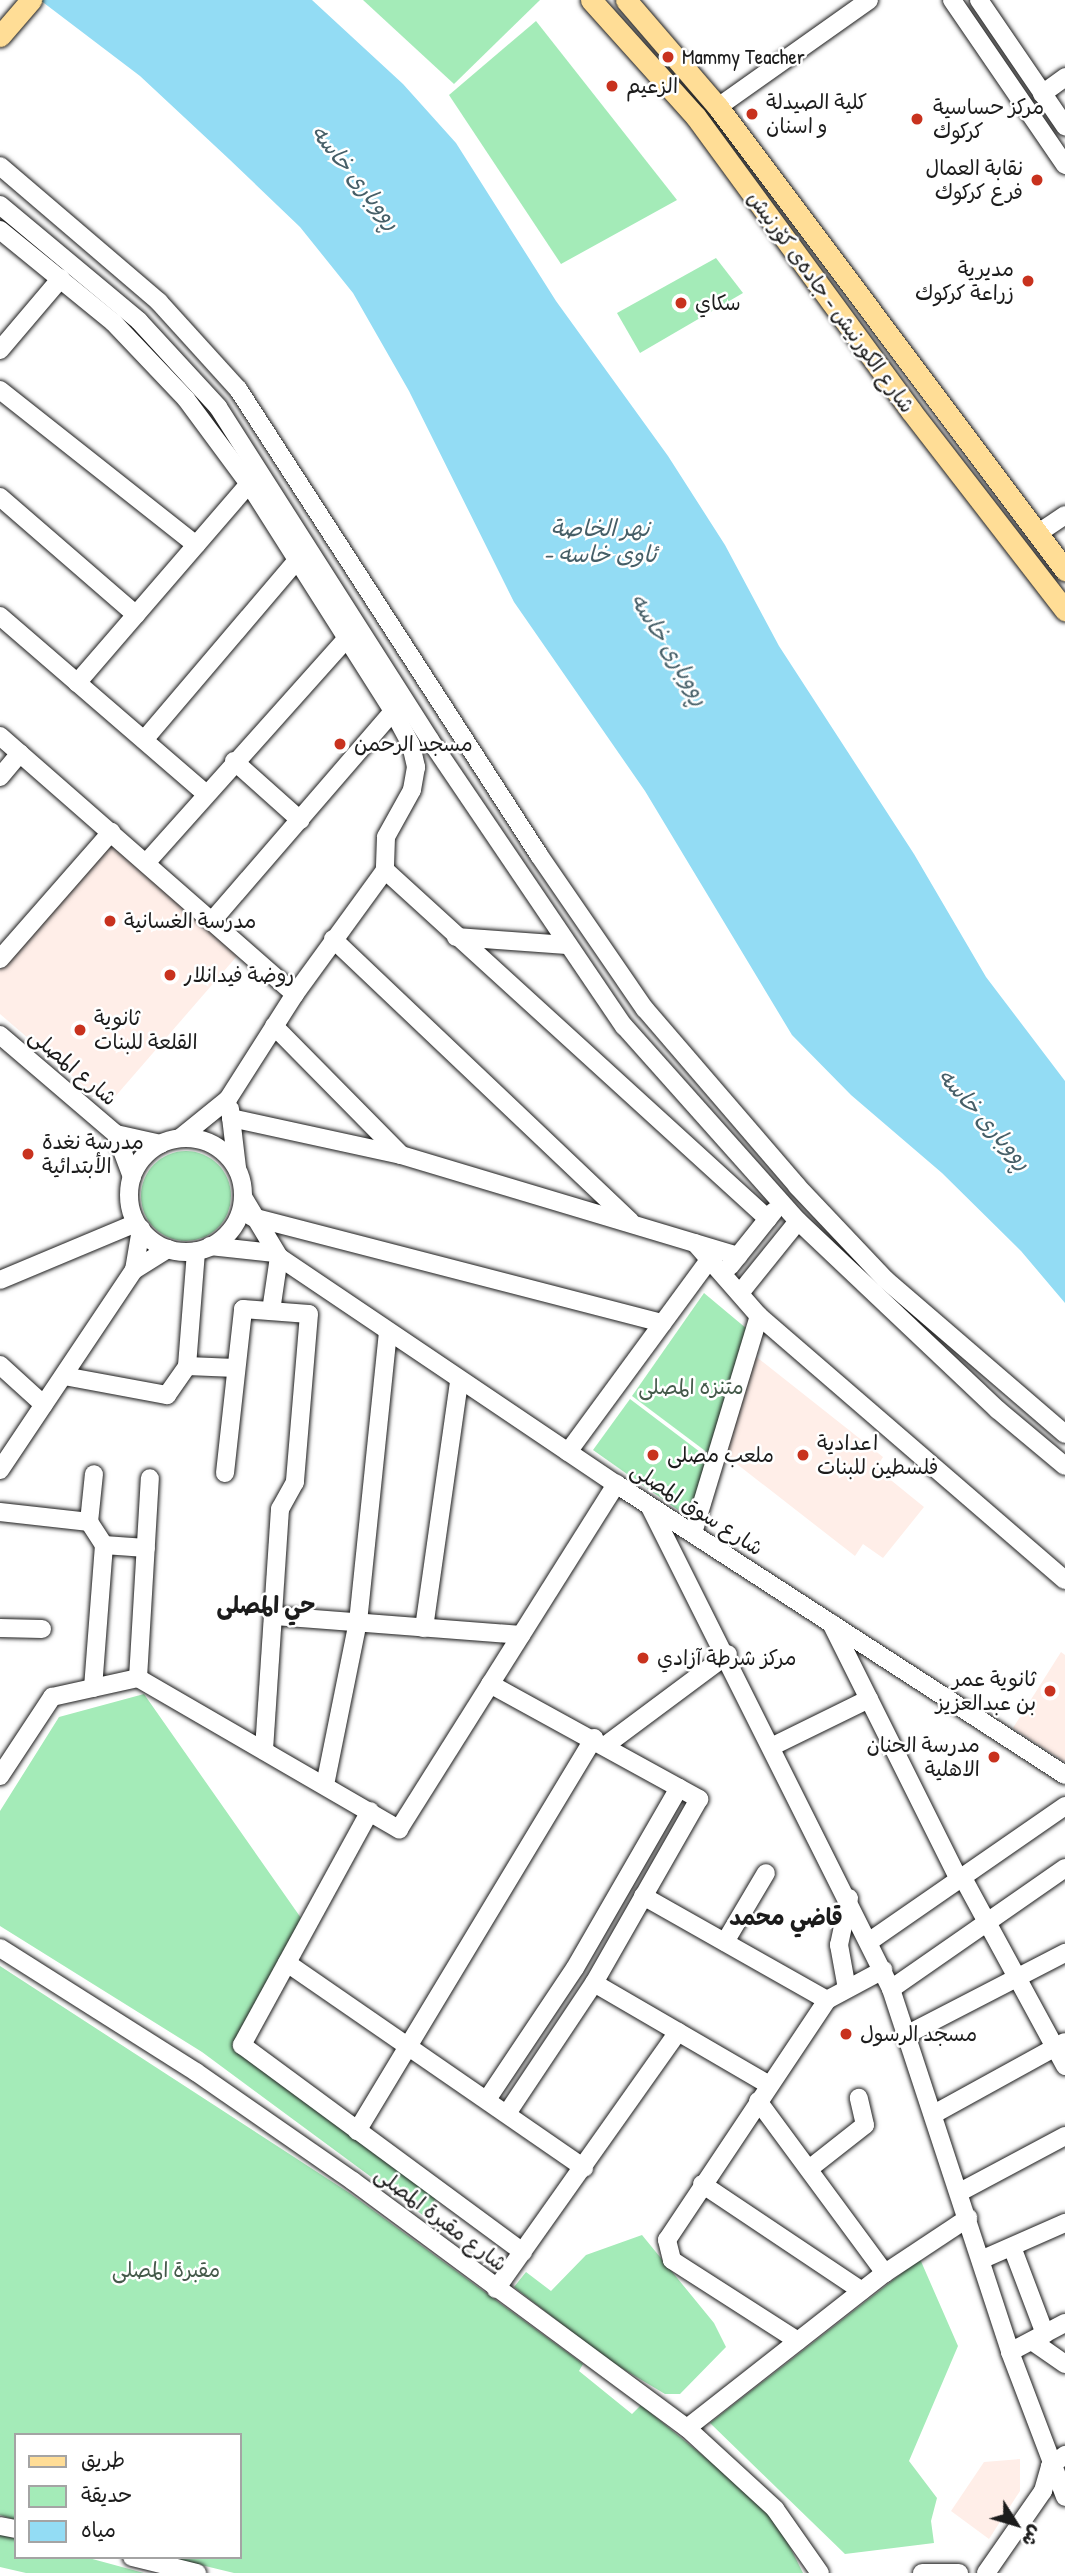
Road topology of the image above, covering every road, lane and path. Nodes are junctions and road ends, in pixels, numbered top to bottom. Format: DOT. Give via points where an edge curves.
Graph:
graph roads {
  1 [pos="31,0"];
  2 [pos="591,0"];
  3 [pos="626,0"];
  4 [pos="869,0"];
  5 [pos="952,0"];
  6 [pos="979,0"];
  7 [pos="0,36"];
  8 [pos="1065,77"];
  9 [pos="1042,94"];
  10 [pos="718,107"];
  11 [pos="1065,126"];
  12 [pos="1065,165"];
  13 [pos="0,166"];
  14 [pos="0,205"];
  15 [pos="4,233"];
  16 [pos="54,248"];
  17 [pos="61,278"];
  18 [pos="0,350"];
  19 [pos="238,389"];
  20 [pos="0,390"];
  21 [pos="218,407"];
  22 [pos="249,484"];
  23 [pos="0,497"];
  24 [pos="1065,514"];
  25 [pos="1037,534"];
  26 [pos="196,545"];
  27 [pos="297,560"];
  28 [pos="1065,570"];
  29 [pos="1065,610"];
  30 [pos="136,615"];
  31 [pos="0,616"];
  32 [pos="347,638"];
  33 [pos="77,683"];
  34 [pos="393,711"];
  35 [pos="0,736"];
  36 [pos="144,740"];
  37 [pos="20,753"];
  38 [pos="234,761"];
  39 [pos="0,777"];
  40 [pos="205,793"];
  41 [pos="299,820"];
  42 [pos="111,832"];
  43 [pos="146,863"];
  44 [pos="385,870"];
  45 [pos="212,921"];
  46 [pos="456,937"];
  47 [pos="333,939"];
  48 [pos="567,945"];
  49 [pos="0,959"];
  50 [pos="295,994"];
  51 [pos="274,1026"];
  52 [pos="0,1035"];
  53 [pos="228,1099"];
  54 [pos="231,1118"];
  55 [pos="116,1133"];
  56 [pos="180,1138"];
  57 [pos="161,1144"];
  58 [pos="401,1155"];
  59 [pos="238,1170"];
  60 [pos="132,1177"];
  61 [pos="243,1197"];
  62 [pos="781,1203"];
  63 [pos="252,1217"];
  64 [pos="768,1219"];
  65 [pos="798,1221"];
  66 [pos="633,1224"];
  67 [pos="138,1226"];
  68 [pos="168,1249"];
  69 [pos="203,1249"];
  70 [pos="714,1254"];
  71 [pos="276,1255"];
  72 [pos="738,1256"];
  73 [pos="134,1270"];
  74 [pos="724,1274"];
  75 [pos="0,1280"];
  76 [pos="886,1280"];
  77 [pos="740,1293"];
  78 [pos="873,1294"];
  79 [pos="271,1311"];
  80 [pos="760,1315"];
  81 [pos="663,1323"];
  82 [pos="388,1333"];
  83 [pos="0,1365"];
  84 [pos="187,1366"];
  85 [pos="236,1368"];
  86 [pos="64,1376"];
  87 [pos="459,1381"];
  88 [pos="44,1405"];
  89 [pos="1065,1434"];
  90 [pos="568,1452"];
  91 [pos="1065,1466"];
  92 [pos="0,1471"];
  93 [pos="225,1473"];
  94 [pos="94,1474"];
  95 [pos="150,1478"];
  96 [pos="616,1484"];
  97 [pos="650,1507"];
  98 [pos="0,1512"];
  99 [pos="89,1522"];
  100 [pos="693,1533"];
  101 [pos="104,1545"];
  102 [pos="146,1548"];
  103 [pos="1065,1580"];
  104 [pos="275,1616"];
  105 [pos="358,1622"];
  106 [pos="831,1623"];
  107 [pos="0,1628"];
  108 [pos="424,1628"];
  109 [pos="42,1629"];
  110 [pos="521,1635"];
  111 [pos="728,1654"];
  112 [pos="138,1678"];
  113 [pos="490,1684"];
  114 [pos="93,1688"];
  115 [pos="869,1699"];
  116 [pos="600,1741"];
  117 [pos="774,1746"];
  118 [pos="264,1750"];
  119 [pos="1065,1775"];
  120 [pos="0,1776"];
  121 [pos="325,1785"];
  122 [pos="679,1788"];
  123 [pos="1064,1809"];
  124 [pos="370,1811"];
  125 [pos="1065,1868"];
  126 [pos="766,1873"];
  127 [pos="961,1879"];
  128 [pos="643,1896"];
  129 [pos="849,1898"];
  130 [pos="989,1921"];
  131 [pos="870,1941"];
  132 [pos="725,1942"];
  133 [pos="0,1948"];
  134 [pos="1065,1953"];
  135 [pos="287,1963"];
  136 [pos="883,1970"];
  137 [pos="1019,1978"];
  138 [pos="594,1983"];
  139 [pos="847,1989"];
  140 [pos="891,1989"];
  141 [pos="827,2000"];
  142 [pos="678,2032"];
  143 [pos="908,2034"];
  144 [pos="1060,2044"];
  145 [pos="410,2045"];
  146 [pos="1065,2066"];
  147 [pos="769,2085"];
  148 [pos="488,2098"];
  149 [pos="859,2098"];
  150 [pos="758,2101"];
  151 [pos="508,2112"];
  152 [pos="934,2113"];
  153 [pos="357,2131"];
  154 [pos="1065,2136"];
  155 [pos="584,2168"];
  156 [pos="809,2169"];
  157 [pos="702,2184"];
  158 [pos="960,2192"];
  159 [pos="968,2218"];
  160 [pos="1065,2223"];
  161 [pos="1013,2248"];
  162 [pos="523,2252"];
  163 [pos="983,2259"];
  164 [pos="885,2273"];
  165 [pos="496,2290"];
  166 [pos="862,2291"];
  167 [pos="1065,2323"];
  168 [pos="1039,2337"];
  169 [pos="798,2342"];
  170 [pos="1010,2353"];
  171 [pos="1065,2364"];
  172 [pos="687,2428"];
  173 [pos="1065,2455"];
  174 [pos="1050,2466"];
  175 [pos="1065,2497"];
  176 [pos="140,2559"];
  177 [pos="821,2572"];
  178 [pos="197,2573"];
  179 [pos="922,2573"];
  180 [pos="959,2573"];
  181 [pos="986,2573"];
  1 -- 7 [label="main road"];
  2 -- 29 [label="main road, شارع الكورنيش - جادەی کۆرنیش" via="696,117 911,411"];
  3 -- 10 [label="main road, شارع الكورنيش - جادەی کۆرنیش"];
  4 -- 10 [label="street"];
  5 -- 12 [label="street"];
  6 -- 9 [label="street"];
  8 -- 9 [label="street"];
  9 -- 11 [label="street"];
  10 -- 25 [label="main road, شارع الكورنيش - جادەی کۆرنیش"];
  13 -- 19 [label="street" via="159,302"];
  14 -- 16 [label="street"];
  15 -- 16 [label="street"];
  15 -- 17 [label="street"];
  16 -- 21 [label="street" via="139,321"];
  17 -- 18 [label="street"];
  17 -- 22 [label="street" via="163,372"];
  19 -- 21 [label="street"];
  19 -- 76 [label="street" via="539,855 645,1009 797,1186"];
  20 -- 26 [label="street"];
  21 -- 48 [label="street"];
  22 -- 26 [label="street"];
  22 -- 27 [label="street"];
  23 -- 30 [label="street"];
  24 -- 25 [label="street"];
  25 -- 28 [label="main road, شارع الكورنيش - جادەی کۆرنیش"];
  26 -- 30 [label="street"];
  27 -- 32 [label="street"];
  27 -- 36 [label="street"];
  30 -- 33 [label="street"];
  31 -- 33 [label="street"];
  32 -- 34 [label="street"];
  32 -- 38 [label="street"];
  33 -- 36 [label="street"];
  34 -- 41 [label="street"];
  34 -- 44 [label="street" via="411,745 416,767 412,790 386,837"];
  35 -- 37 [label="street"];
  36 -- 40 [label="street"];
  37 -- 39 [label="street"];
  37 -- 42 [label="street"];
  38 -- 40 [label="street"];
  38 -- 41 [label="street"];
  40 -- 43 [label="street"];
  41 -- 45 [label="street"];
  42 -- 43 [label="street"];
  42 -- 49 [label="street"];
  43 -- 45 [label="street"];
  44 -- 46 [label="street"];
  44 -- 47 [label="street"];
  45 -- 50 [label="street"];
  46 -- 48 [label="street"];
  46 -- 64 [label="street"];
  47 -- 50 [label="street"];
  47 -- 66 [label="street"];
  48 -- 62 [label="street" via="624,1026"];
  50 -- 51 [label="street"];
  51 -- 53 [label="street"];
  51 -- 58 [label="street"];
  52 -- 55 [label="street, شارع المصلى"];
  53 -- 54 [label="street"];
  53 -- 56 [label="street"];
  54 -- 58 [label="street"];
  54 -- 59 [label="street"];
  55 -- 57 [label="street, شارع المصلى"];
  55 -- 60 [label="street, شارع المصلى"];
  56 -- 57 [label="street"];
  56 -- 59 [label="street" via="214,1145"];
  57 -- 60 [label="street" via="139,1163"];
  58 -- 66 [label="street"];
  59 -- 61 [label="street"];
  60 -- 67 [label="street" via="129,1192"];
  61 -- 63 [label="street, شارع سوق المصلى"];
  61 -- 69 [label="street" via="239,1217 227,1234"];
  62 -- 64 [label="street"];
  62 -- 65 [label="street"];
  63 -- 71 [label="street, شارع سوق المصلى"];
  63 -- 81 [label="street"];
  64 -- 72 [label="street"];
  65 -- 77 [label="street"];
  65 -- 78 [label="street"];
  66 -- 70 [label="street" via="695,1243"];
  67 -- 68 [label="street"];
  67 -- 73 [label="street"];
  67 -- 75 [label="street"];
  68 -- 69 [label="street"];
  68 -- 73 [label="street"];
  69 -- 71 [label="street, شارع سوق المصلى"];
  69 -- 84 [label="street"];
  70 -- 72 [label="street"];
  70 -- 74 [label="street"];
  70 -- 81 [label="street"];
  71 -- 79 [label="street"];
  71 -- 82 [label="street, شارع سوق المصلى"];
  72 -- 74 [label="street"];
  73 -- 86 [label="street"];
  74 -- 77 [label="street"];
  76 -- 78 [label="street"];
  76 -- 89 [label="street"];
  77 -- 80 [label="street"];
  78 -- 91 [label="street"];
  79 -- 85 [label="street" via="243,1309"];
  79 -- 104 [label="street" via="309,1314 295,1482 280,1509"];
  80 -- 100 [label="street"];
  80 -- 103 [label="street"];
  81 -- 90 [label="street"];
  82 -- 87 [label="street, شارع سوق المصلى"];
  82 -- 105 [label="street"];
  83 -- 88 [label="street"];
  84 -- 85 [label="street"];
  84 -- 86 [label="street" via="167,1395"];
  85 -- 93 [label="street"];
  86 -- 88 [label="street"];
  87 -- 90 [label="street, شارع سوق المصلى"];
  87 -- 108 [label="street"];
  88 -- 92 [label="street"];
  90 -- 96 [label="street, شارع سوق المصلى"];
  94 -- 99 [label="street"];
  95 -- 102 [label="street"];
  96 -- 97 [label="street, شارع سوق المصلى"];
  96 -- 110 [label="street"];
  97 -- 100 [label="street, شارع سوق المصلى"];
  97 -- 111 [label="street"];
  98 -- 99 [label="street"];
  99 -- 101 [label="street"];
  100 -- 106 [label="street, شارع سوق المصلى"];
  101 -- 102 [label="street"];
  101 -- 114 [label="street"];
  102 -- 112 [label="street"];
  104 -- 105 [label="street"];
  104 -- 118 [label="street"];
  105 -- 108 [label="street"];
  105 -- 121 [label="street"];
  106 -- 115 [label="street"];
  106 -- 119 [label="street, شارع سوق المصلى"];
  107 -- 109 [label="street"];
  108 -- 110 [label="street"];
  110 -- 113 [label="street"];
  111 -- 116 [label="street"];
  111 -- 117 [label="street"];
  112 -- 114 [label="street"];
  112 -- 118 [label="street"];
  113 -- 116 [label="street"];
  113 -- 124 [label="street" via="399,1829"];
  114 -- 120 [label="street" via="52,1697"];
  115 -- 117 [label="street"];
  115 -- 127 [label="street"];
  116 -- 122 [label="street"];
  116 -- 145 [label="street"];
  117 -- 129 [label="street"];
  118 -- 121 [label="street"];
  121 -- 124 [label="street"];
  122 -- 128 [label="street" via="699,1799"];
  122 -- 148 [label="street" via="575,1968"];
  123 -- 127 [label="street"];
  124 -- 135 [label="street"];
  125 -- 130 [label="street"];
  126 -- 132 [label="street"];
  127 -- 130 [label="street"];
  127 -- 131 [label="street"];
  128 -- 132 [label="street"];
  128 -- 138 [label="street"];
  129 -- 131 [label="street"];
  129 -- 139 [label="street" via="839,1945"];
  130 -- 137 [label="street"];
  130 -- 140 [label="street"];
  131 -- 136 [label="street"];
  132 -- 141 [label="street"];
  133 -- 165 [label="street, شارع مقبرة المصلى" via="196,2072 354,2181"];
  134 -- 137 [label="street"];
  135 -- 145 [label="street"];
  135 -- 153 [label="street" via="242,2045"];
  136 -- 139 [label="street"];
  136 -- 140 [label="street"];
  137 -- 143 [label="street"];
  137 -- 144 [label="street"];
  138 -- 142 [label="street"];
  138 -- 151 [label="street"];
  139 -- 141 [label="street"];
  140 -- 143 [label="street"];
  141 -- 147 [label="street"];
  142 -- 147 [label="street"];
  142 -- 155 [label="street"];
  143 -- 152 [label="street"];
  144 -- 146 [label="street"];
  144 -- 152 [label="street"];
  145 -- 148 [label="street"];
  145 -- 153 [label="street"];
  147 -- 150 [label="street"];
  148 -- 151 [label="street"];
  149 -- 156 [label="street" via="864,2125"];
  150 -- 156 [label="street"];
  150 -- 157 [label="street"];
  151 -- 155 [label="street"];
  152 -- 158 [label="street"];
  153 -- 162 [label="street"];
  154 -- 158 [label="street"];
  155 -- 162 [label="street"];
  156 -- 164 [label="street"];
  157 -- 166 [label="street"];
  157 -- 169 [label="street" via="667,2240 672,2260"];
  158 -- 159 [label="street"];
  159 -- 163 [label="street"];
  159 -- 164 [label="street"];
  160 -- 161 [label="street"];
  161 -- 163 [label="street"];
  161 -- 168 [label="street"];
  162 -- 165 [label="street"];
  163 -- 170 [label="street"];
  164 -- 166 [label="street"];
  165 -- 172 [label="street, شارع مقبرة المصلى"];
  166 -- 169 [label="street"];
  167 -- 168 [label="street"];
  168 -- 170 [label="street"];
  168 -- 171 [label="street"];
  169 -- 172 [label="street"];
  170 -- 174 [label="street"];
  172 -- 177 [label="street, شارع مقبرة المصلى" via="775,2509"];
  173 -- 174 [label="street"];
  174 -- 175 [label="street"];
  174 -- 181 [label="street" via="1043,2491"];
  176 -- 178 [label="street"];
  179 -- 180 [label="street"];
}
